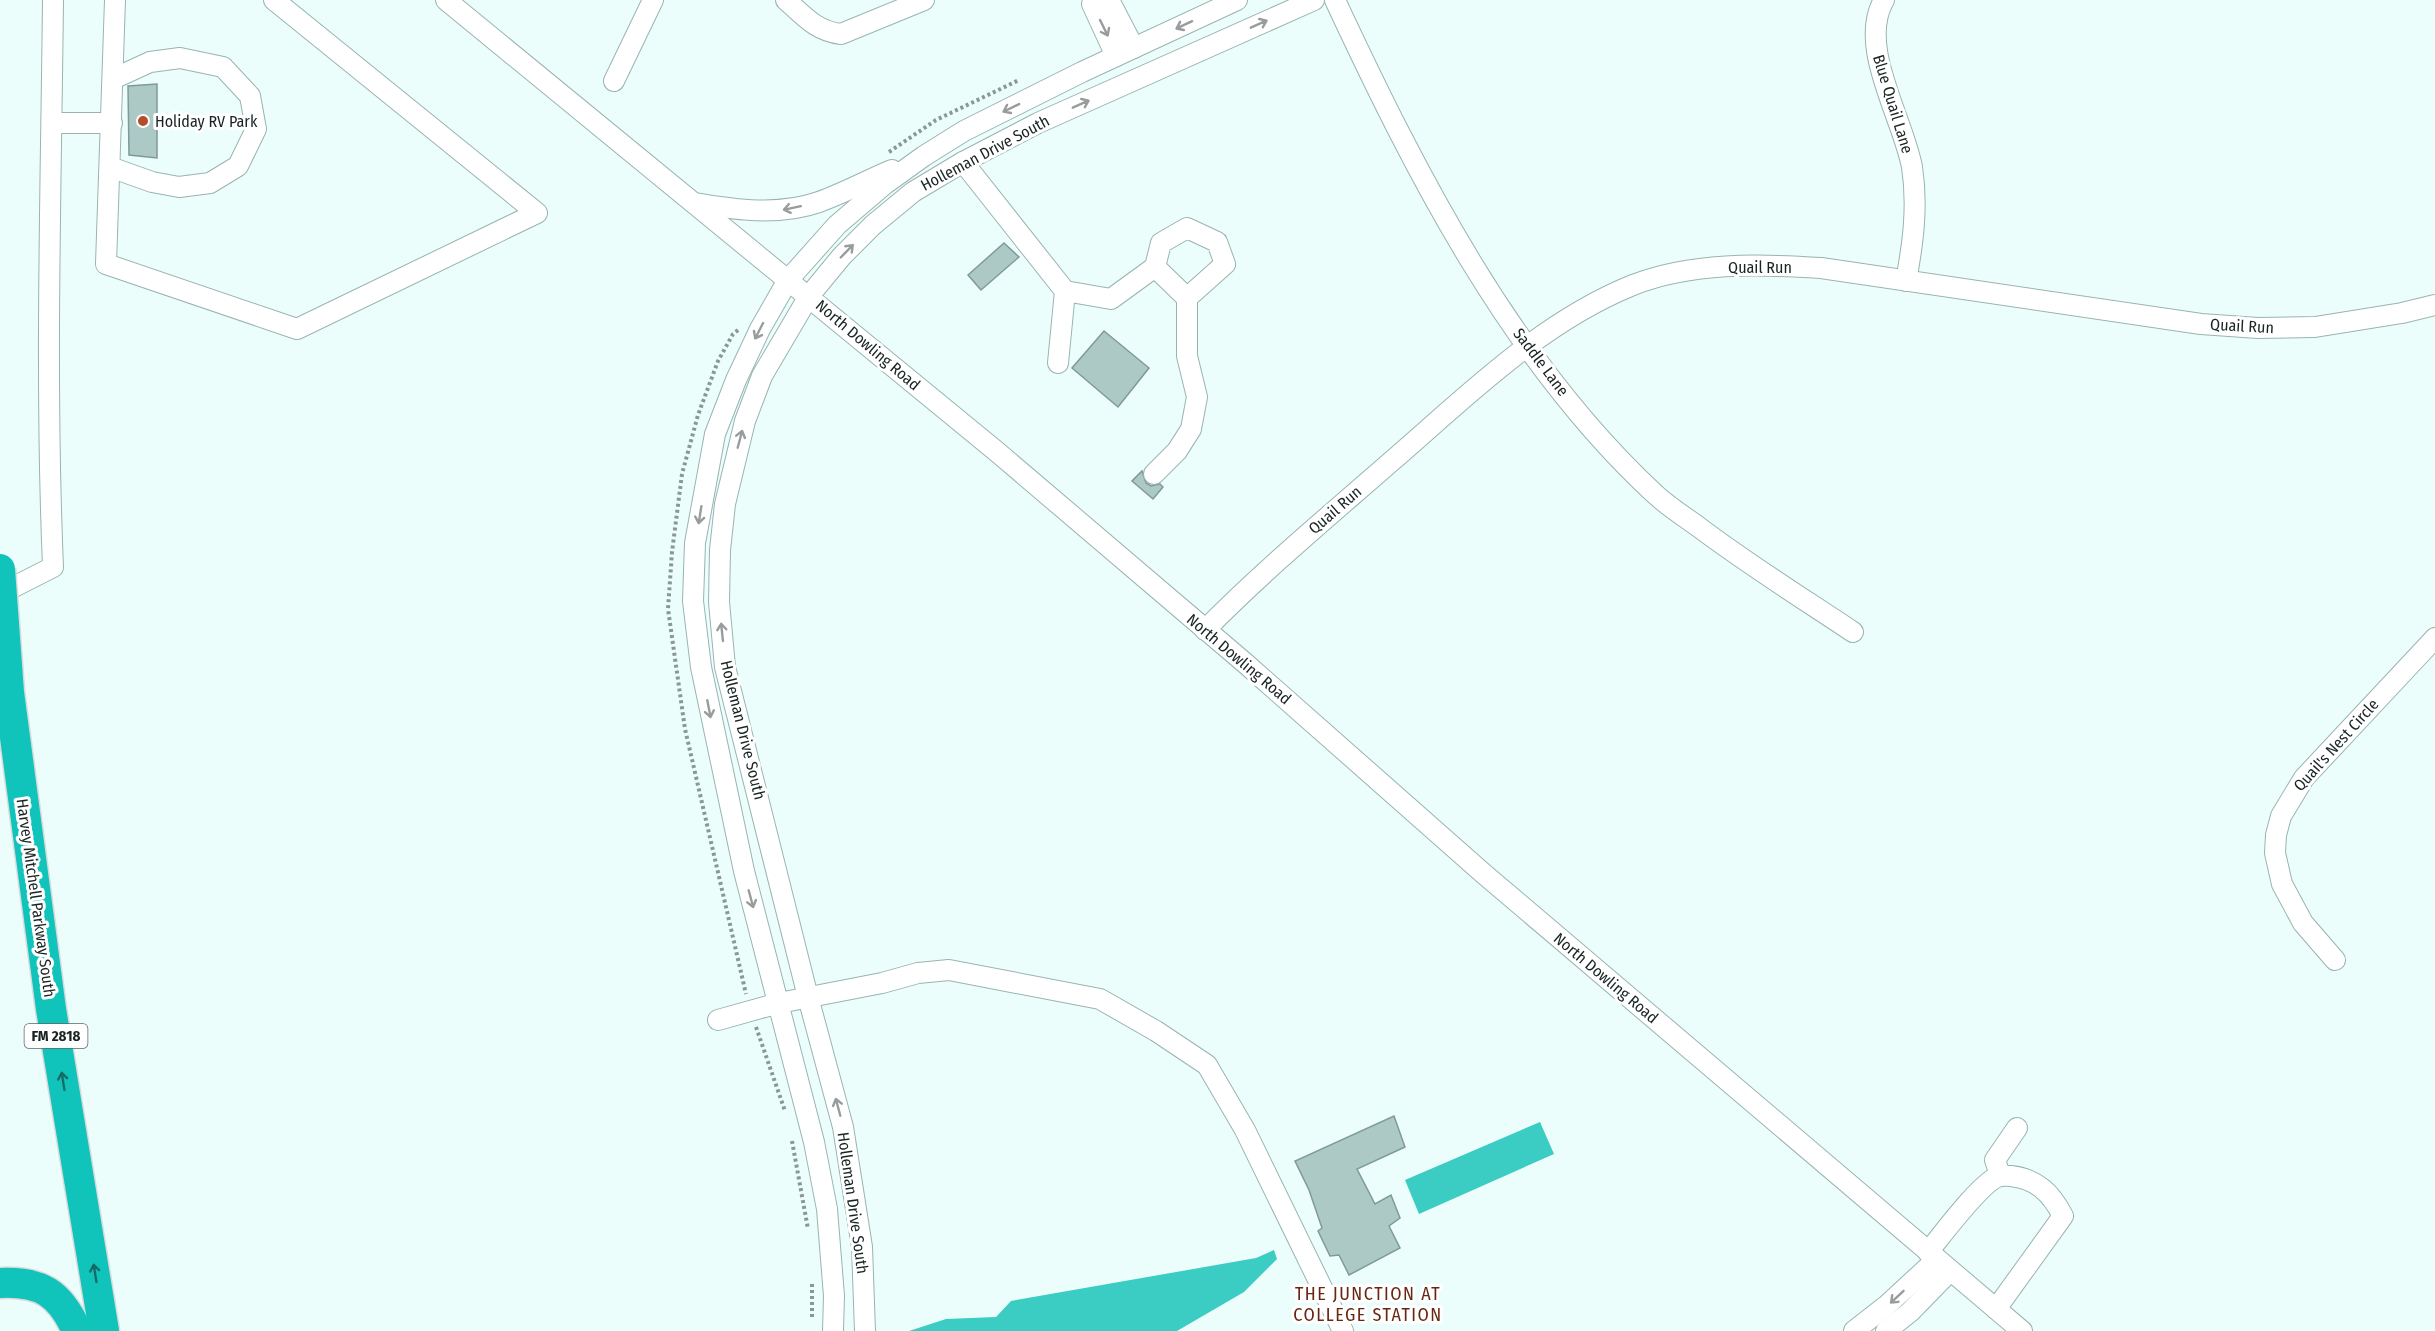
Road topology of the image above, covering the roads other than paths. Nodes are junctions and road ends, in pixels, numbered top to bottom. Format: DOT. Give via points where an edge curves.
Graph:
graph roads {
  1 [pos="53,0"];
  2 [pos="115,0"];
  3 [pos="274,0"];
  4 [pos="446,0"];
  5 [pos="653,0"];
  6 [pos="786,0"];
  7 [pos="924,0"];
  8 [pos="1094,0"];
  9 [pos="1109,0"];
  10 [pos="1237,0"];
  11 [pos="1314,0"];
  12 [pos="1335,0"];
  13 [pos="1884,0"];
  14 [pos="1134,48"];
  15 [pos="1116,56"];
  16 [pos="113,79"];
  17 [pos="614,81"];
  18 [pos="52,123"];
  19 [pos="112,123"];
  20 [pos="924,156"];
  21 [pos="963,162"];
  22 [pos="110,167"];
  23 [pos="694,203"];
  24 [pos="1155,267"];
  25 [pos="788,280"];
  26 [pos="1906,281"];
  27 [pos="1065,291"];
  28 [pos="809,296"];
  29 [pos="1186,297"];
  30 [pos="2435,304"];
  31 [pos="1527,348"];
  32 [pos="1058,363"];
  33 [pos="1154,474"];
  34 [pos="0,569"];
  35 [pos="0,594"];
  36 [pos="1205,630"];
  37 [pos="1853,632"];
  38 [pos="2435,638"];
  39 [pos="2335,960"];
  40 [pos="808,997"];
  41 [pos="779,1003"];
  42 [pos="718,1020"];
  43 [pos="2017,1128"];
  44 [pos="2000,1175"];
  45 [pos="1938,1261"];
  46 [pos="0,1283"];
  47 [pos="1996,1309"];
  48 [pos="77,1331"];
  49 [pos="104,1331"];
  50 [pos="833,1331"];
  51 [pos="865,1331"];
  52 [pos="1343,1331"];
  53 [pos="1854,1331"];
  54 [pos="1886,1331"];
  55 [pos="2022,1331"];
  1 -- 18 [label="street"];
  2 -- 16 [label="street"];
  3 -- 22 [label="street" via="537,213 297,329 106,264"];
  4 -- 23 [label="street, North Dowling Road"];
  5 -- 17 [label="street"];
  6 -- 7 [label="street" via="817,27 841,34"];
  8 -- 15 [label="street, one-way" via="1092,4"];
  9 -- 14 [label="street"];
  10 -- 14 [label="street, Holleman Drive South, one-way"];
  21 -- 11 [label="street, Holleman Drive South, one-way" via="1038,123"];
  12 -- 31 [label="street, Saddle Lane" via="1446,221"];
  13 -- 26 [label="street, Blue Quail Lane" via="1875,25 1875,46 1908,147 1914,189 1914,241"];
  14 -- 15 [label="street, Holleman Drive South"];
  15 -- 20 [label="street, Holleman Drive South, one-way" via="964,131"];
  16 -- 19 [label="street"];
  16 -- 22 [label="street" via="150,62 180,58 223,68 250,96 256,129 238,166 210,183 179,187"];
  18 -- 19 [label="street"];
  18 -- 35 [label="street" via="48,284 53,567"];
  19 -- 22 [label="street"];
  20 -- 23 [label="street, one-way" via="818,202 781,210 740,210"];
  20 -- 25 [label="street, Holleman Drive South" via="837,225"];
  21 -- 27 [label="street"];
  28 -- 21 [label="street, Holleman Drive South, one-way" via="873,225 913,192"];
  23 -- 25 [label="street, North Dowling Road"];
  24 -- 27 [label="street" via="1111,299"];
  24 -- 29 [label="street"];
  24 -- 29 [label="street" via="1161,243 1187,228 1217,242 1225,264"];
  25 -- 28 [label="street, North Dowling Road"];
  25 -- 41 [label="street, Holleman Drive South, one-way" via="760,328 715,434 695,543 693,601 718,754"];
  26 -- 30 [label="street, Quail Run" via="2201,324 2258,328 2344,323"];
  26 -- 31 [label="street, Quail Run" via="1782,265 1696,269 1633,285 1572,316"];
  27 -- 32 [label="street"];
  28 -- 36 [label="street, North Dowling Road"];
  40 -- 28 [label="street, Holleman Drive South, one-way" via="725,667 719,602 725,504 745,422 762,376"];
  29 -- 33 [label="street" via="1187,356 1197,397 1191,429 1177,451"];
  31 -- 36 [label="street, Quail Run" via="1248,586"];
  31 -- 37 [label="street, Saddle Lane" via="1605,446 1658,497 1719,543"];
  49 -- 34 [label="highway, Harvey Mitchell Parkway South / FM 2818, one-way, bridge" via="51,1010 9,692"];
  36 -- 45 [label="street, North Dowling Road"];
  38 -- 39 [label="street, Quail's Nest Circle" via="2310,771 2281,816 2275,853 2282,884 2303,923"];
  40 -- 41 [label="street"];
  51 -- 40 [label="street, Holleman Drive South, one-way" via="862,1247 851,1173 843,1127"];
  40 -- 52 [label="street" via="918,973 950,970 1100,999 1156,1031 1207,1065 1245,1130"];
  41 -- 42 [label="street"];
  41 -- 50 [label="street, Holleman Drive South" via="827,1209"];
  43 -- 44 [label="street" via="1995,1160"];
  44 -- 45 [label="street" via="1955,1218"];
  44 -- 47 [label="street" via="2024,1178 2039,1185 2055,1199 2063,1216"];
  45 -- 47 [label="street, North Dowling Road"];
  45 -- 53 [label="street, one-way"];
  45 -- 54 [label="street" via="1910,1312"];
  46 -- 48 [label="highway" via="18,1282 42,1288 60,1301"];
  47 -- 55 [label="street, North Dowling Road"];
}
